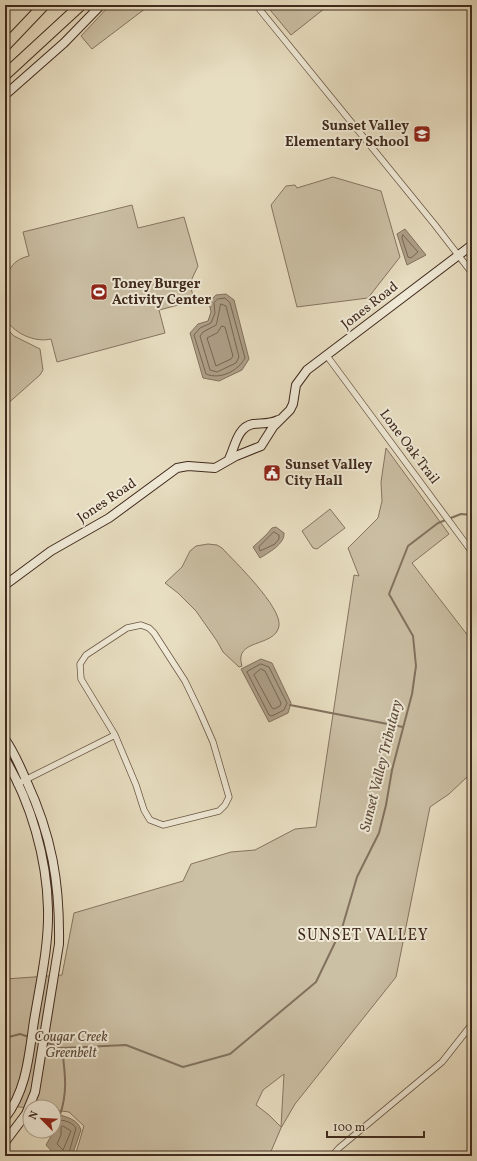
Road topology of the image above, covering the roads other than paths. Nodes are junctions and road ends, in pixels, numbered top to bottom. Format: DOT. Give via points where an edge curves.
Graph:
graph roads {
  1 [pos="44,5"];
  2 [pos="82,5"];
  3 [pos="101,5"];
  4 [pos="256,5"];
  5 [pos="5,44"];
  6 [pos="5,75"];
  7 [pos="5,95"];
  8 [pos="472,245"];
  9 [pos="458,254"];
  10 [pos="472,273"];
  11 [pos="326,356"];
  12 [pos="284,417"];
  13 [pos="229,459"];
  14 [pos="472,552"];
  15 [pos="5,585"];
  16 [pos="115,735"];
  17 [pos="5,739"];
  18 [pos="5,759"];
  19 [pos="26,780"];
  20 [pos="17,784"];
  21 [pos="472,1024"];
  22 [pos="5,1118"];
  23 [pos="5,1142"];
  24 [pos="332,1156"];
  1 -- 5 [label="highway"];
  2 -- 6 [label="highway"];
  3 -- 7 [label="street" via="64,43"];
  4 -- 9 [label="street"];
  8 -- 9 [label="street, Jones Road"];
  9 -- 10 [label="street"];
  9 -- 11 [label="street, Jones Road"];
  11 -- 12 [label="street, Jones Road" via="307,370 300,379 296,385 293,404"];
  11 -- 14 [label="street, Lone Oak Trail"];
  12 -- 13 [label="street, Jones Road" via="273,427 261,446"];
  12 -- 13 [label="street" via="244,429 238,436"];
  13 -- 15 [label="street, Jones Road" via="215,468 177,468 108,518 50,551"];
  16 -- 16 [label="street" via="150,820 163,824 170,823 207,815 219,811 225,805 228,790 213,742 186,681 151,630 141,625 127,628 86,655 80,664 81,679"];
  16 -- 19 [label="street"];
  17 -- 19 [label="street" via="16,756"];
  18 -- 20 [label="street"];
  19 -- 20 [label="street"];
  19 -- 23 [label="street" via="48,835 58,893 59,944 32,1102 19,1126"];
  20 -- 22 [label="street" via="40,847 48,909 46,940 26,1073 18,1097"];
  21 -- 24 [label="street" via="442,1062 338,1148"];
}
